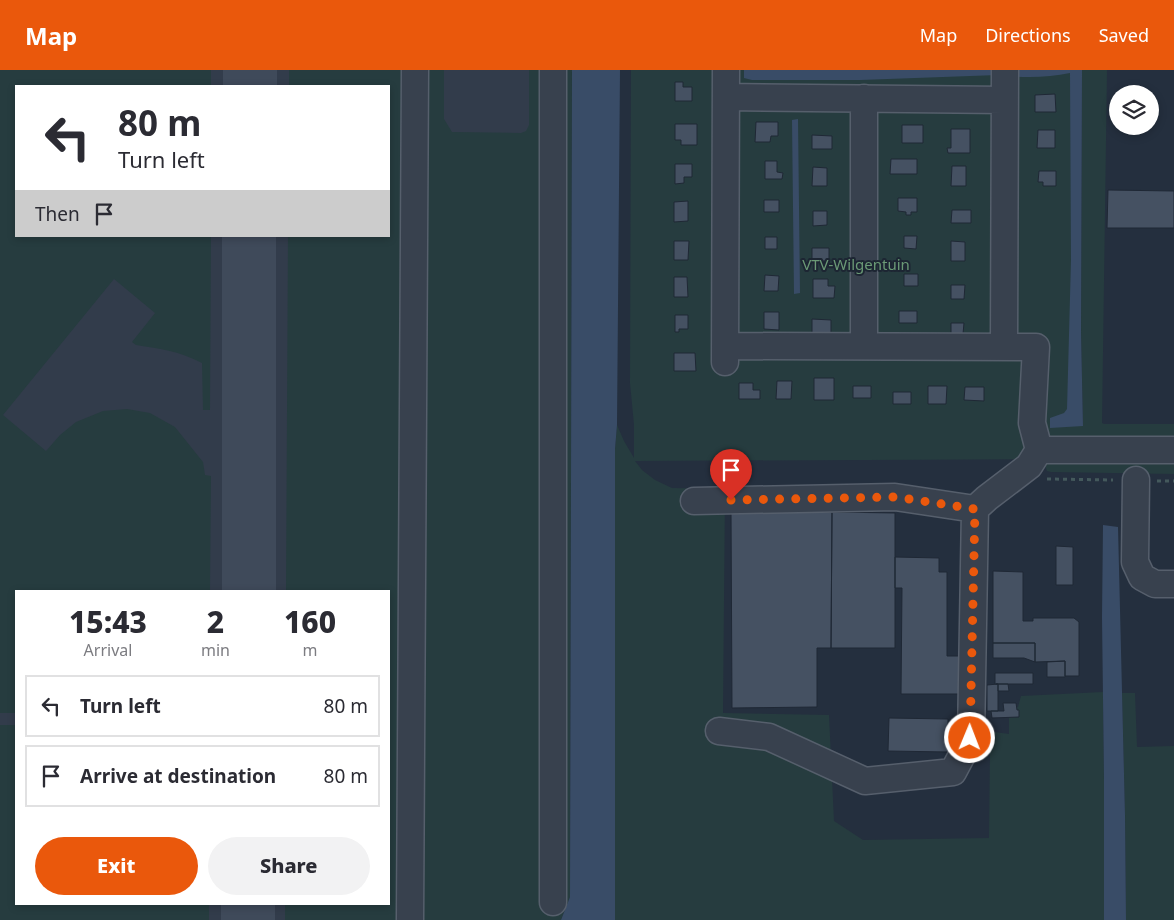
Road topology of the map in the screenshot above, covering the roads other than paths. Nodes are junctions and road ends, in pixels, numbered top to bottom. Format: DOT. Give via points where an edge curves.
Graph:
graph roads {
  1 [pos="415,70"];
  2 [pos="553,70"];
  3 [pos="726,70"];
  4 [pos="1005,70"];
  5 [pos="726,97"];
  6 [pos="864,98"];
  7 [pos="1004,100"];
  8 [pos="864,346"];
  9 [pos="1004,346"];
  10 [pos="1039,450"];
  11 [pos="1174,450"];
  12 [pos="1136,480"];
  13 [pos="694,501"];
  14 [pos="975,509"];
  15 [pos="1174,584"];
  16 [pos="719,731"];
  17 [pos="553,902"];
  18 [pos="410,920"];
  1 -- 18 [label="lane"];
  2 -- 17 [label="lane"];
  3 -- 5 [label="lane"];
  4 -- 7 [label="lane"];
  5 -- 6 [label="lane"];
  5 -- 8 [label="lane" via="725,354"];
  6 -- 7 [label="lane"];
  6 -- 8 [label="lane"];
  7 -- 9 [label="lane"];
  8 -- 9 [label="lane"];
  9 -- 10 [label="lane" via="1036,347 1032,423"];
  10 -- 11 [label="lane"];
  10 -- 14 [label="lane" via="1029,466"];
  12 -- 15 [label="lane" via="1135,562 1142,577 1155,584"];
  13 -- 14 [label="lane" via="896,497"];
  14 -- 16 [label="lane" via="970,738 953,772 865,781 769,737"];
}
